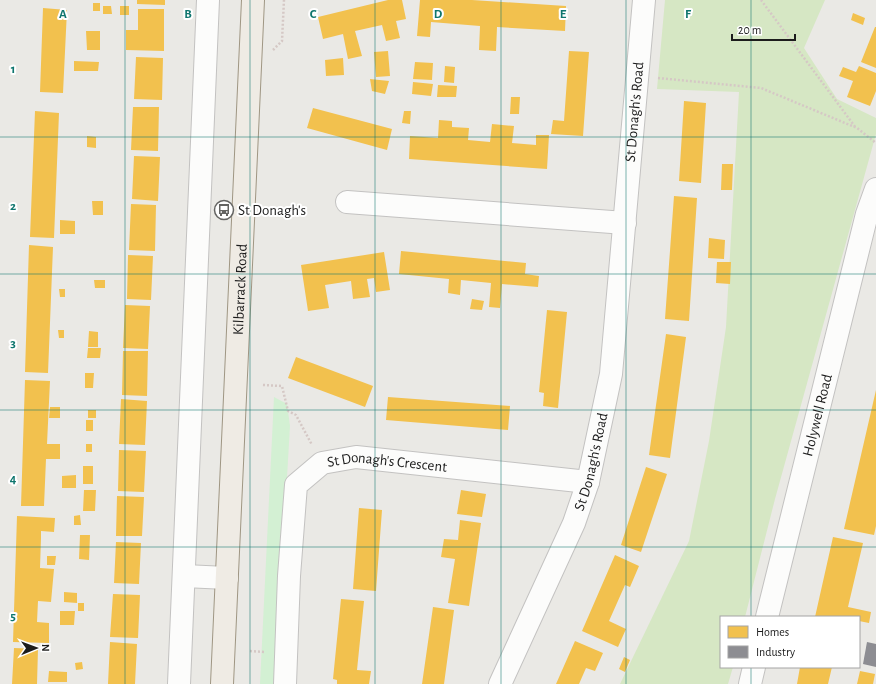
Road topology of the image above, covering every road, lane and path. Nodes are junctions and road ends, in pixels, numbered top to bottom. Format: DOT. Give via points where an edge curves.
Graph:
graph roads {
  1 [pos="208,0"];
  2 [pos="253,0"];
  3 [pos="644,0"];
  4 [pos="761,0"];
  5 [pos="638,76"];
  6 [pos="857,128"];
  7 [pos="876,143"];
  8 [pos="876,190"];
  9 [pos="347,202"];
  10 [pos="872,214"];
  11 [pos="625,223"];
  12 [pos="263,385"];
  13 [pos="322,463"];
  14 [pos="588,482"];
  15 [pos="184,576"];
  16 [pos="227,578"];
  17 [pos="767,616"];
  18 [pos="250,651"];
  19 [pos="266,652"];
  20 [pos="754,668"];
  21 [pos="179,684"];
  22 [pos="222,684"];
  23 [pos="285,684"];
  24 [pos="500,684"];
  25 [pos="750,684"];
  1 -- 15 [label="street"];
  2 -- 16 [label="main road, Kilbarrack Road"];
  3 -- 5 [label="street, St Donagh's Road"];
  4 -- 6 [label="path"];
  5 -- 6 [label="path" via="762,88"];
  5 -- 11 [label="street, St Donagh's Road"];
  6 -- 7 [label="path"];
  8 -- 10 [label="street, Holywell Road"];
  9 -- 11 [label="street"];
  10 -- 17 [label="street, Holywell Road"];
  11 -- 14 [label="street, St Donagh's Road" via="611,374"];
  12 -- 13 [label="path" via="282,386 288,411 296,416"];
  13 -- 14 [label="street, St Donagh's Crescent" via="356,457"];
  13 -- 23 [label="street, St Donagh's Crescent" via="296,485"];
  14 -- 24 [label="street, St Donagh's Road" via="574,523"];
  15 -- 16 [label="street"];
  15 -- 21 [label="street"];
  16 -- 22 [label="main road, Kilbarrack Road"];
  18 -- 19 [label="path"];
  20 -- 25 [label="street"];
}
